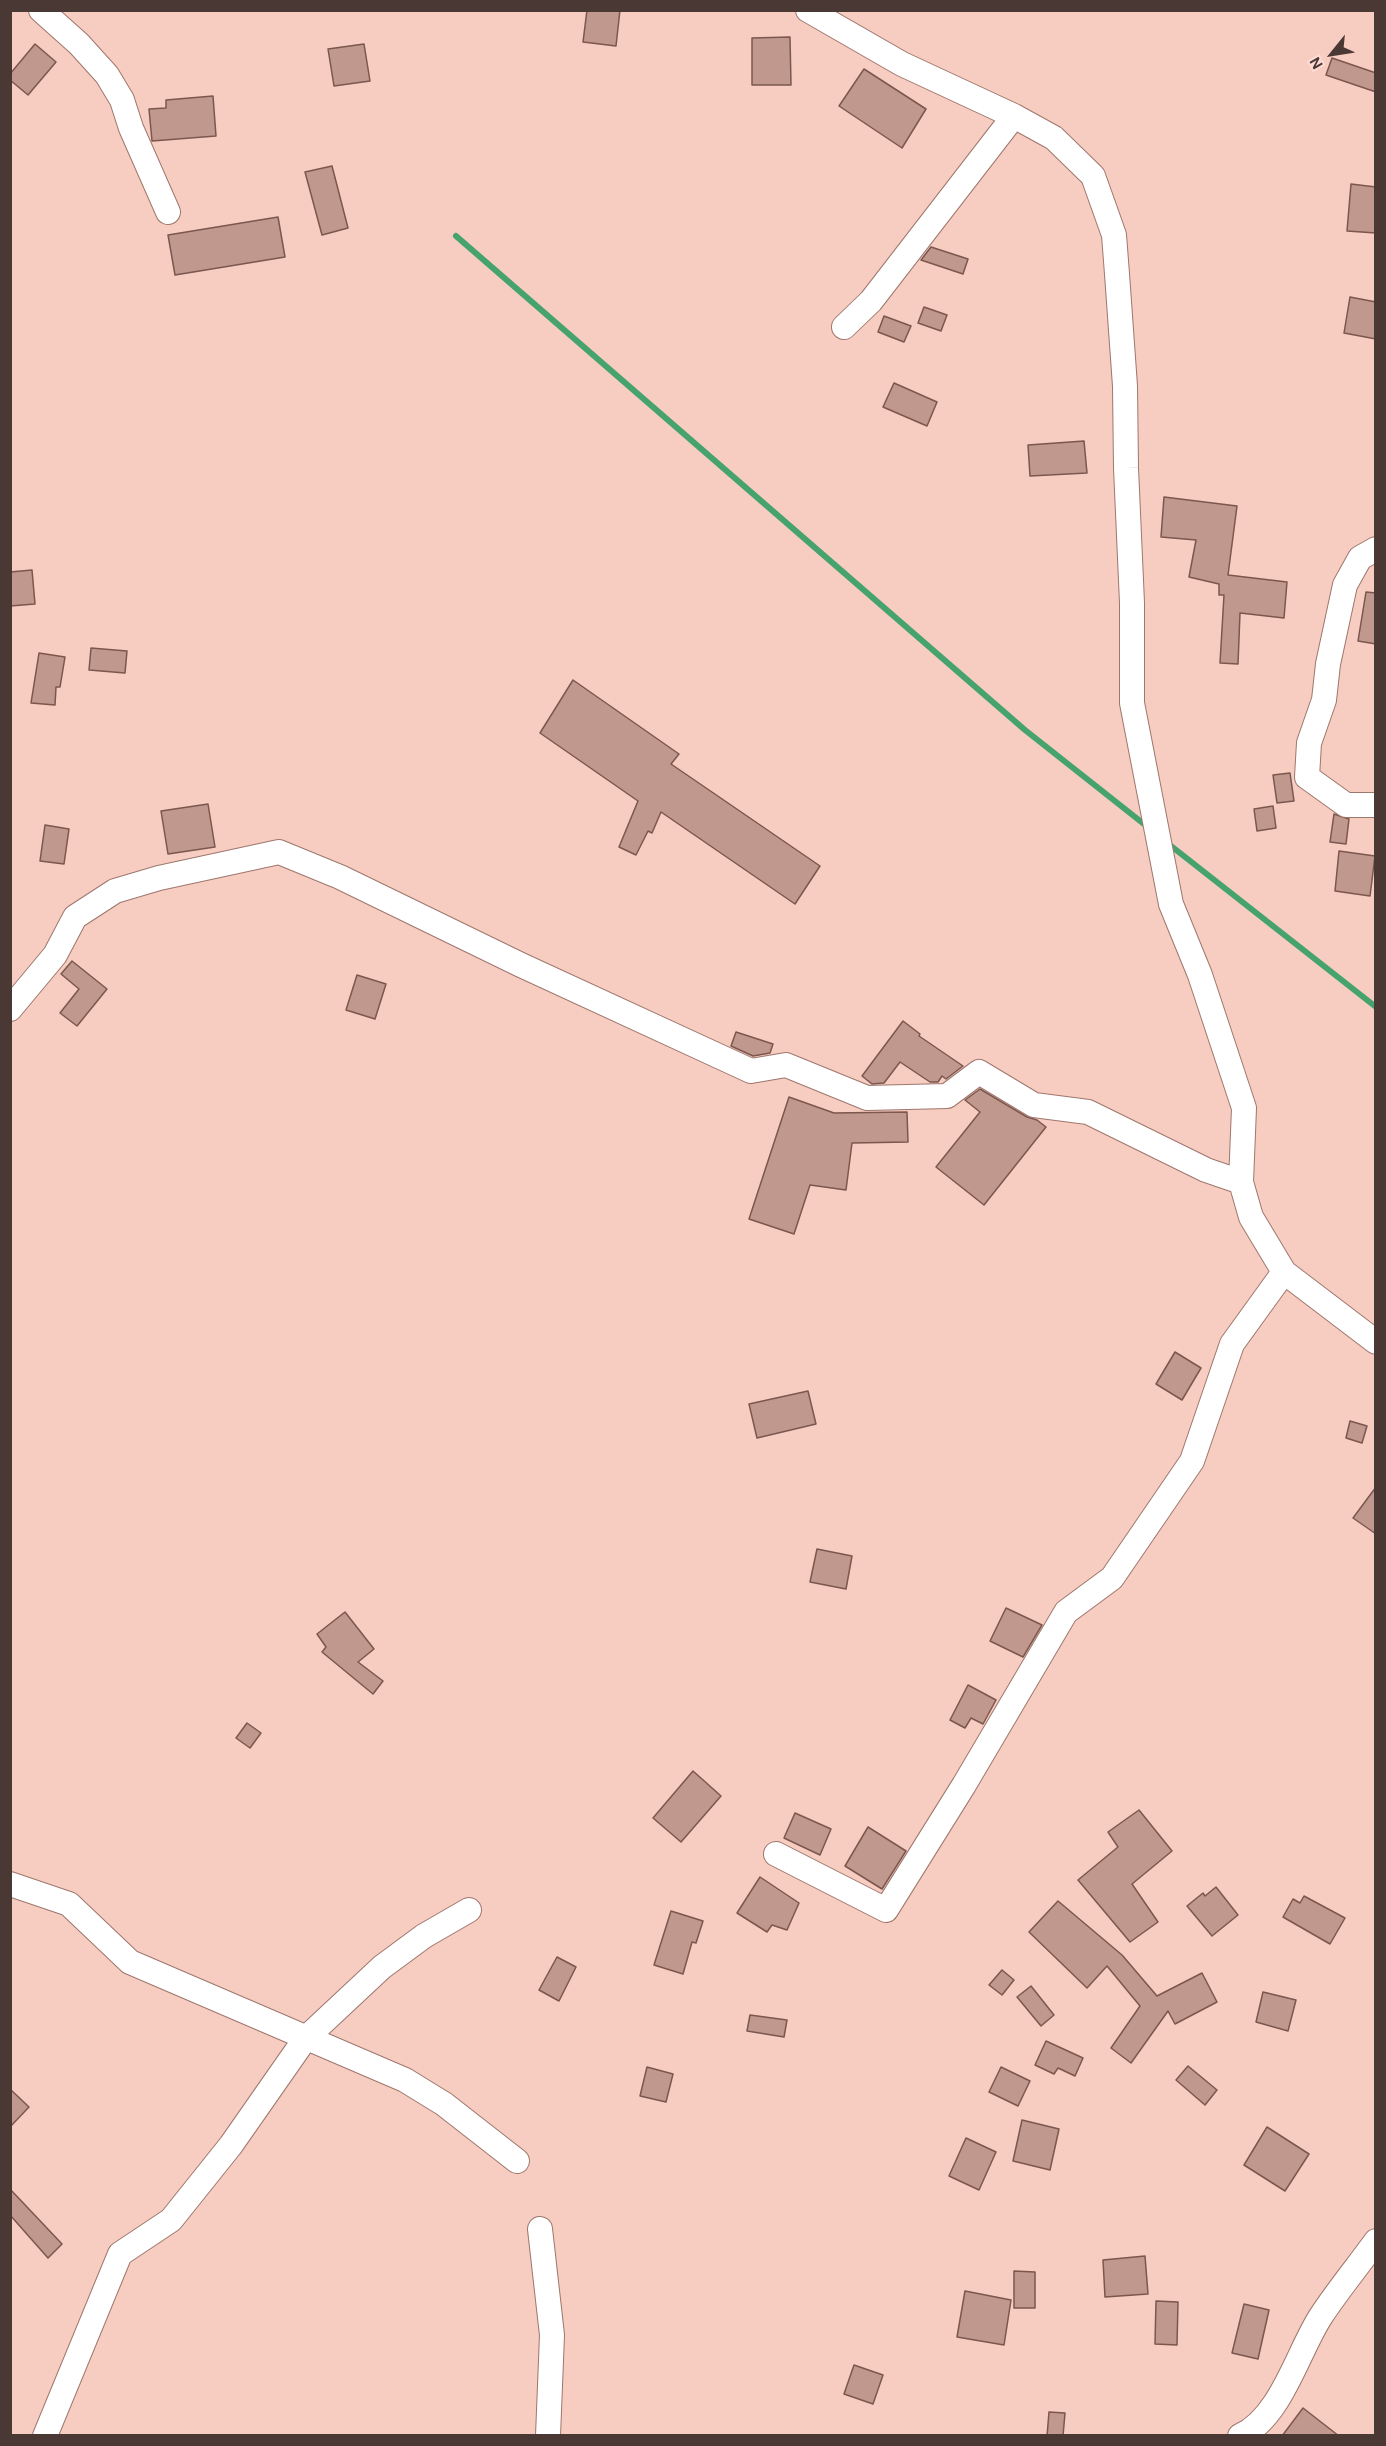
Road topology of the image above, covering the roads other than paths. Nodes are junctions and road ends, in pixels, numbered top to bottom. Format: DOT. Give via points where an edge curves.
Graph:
graph roads {
  1 [pos="41,10"];
  2 [pos="808,10"];
  3 [pos="1014,116"];
  4 [pos="168,212"];
  5 [pos="844,327"];
  6 [pos="1376,549"];
  7 [pos="1376,805"];
  8 [pos="10,1009"];
  9 [pos="1241,1182"];
  10 [pos="1284,1272"];
  11 [pos="1376,1342"];
  12 [pos="777,1854"];
  13 [pos="10,1884"];
  14 [pos="469,1910"];
  15 [pos="305,2038"];
  16 [pos="518,2161"];
  17 [pos="540,2229"];
  18 [pos="1376,2241"];
  19 [pos="45,2436"];
  20 [pos="548,2436"];
  21 [pos="1240,2436"];
  1 -- 4 [label="street" via="80,44 107,75 122,100"];
  2 -- 3 [label="street" via="902,64"];
  3 -- 5 [label="street" via="871,301"];
  3 -- 9 [label="street" via="1054,138 1093,176 1114,235 1125,386 1132,703 1171,904 1200,975 1244,1108"];
  6 -- 7 [label="street" via="1360,558 1345,585 1324,700 1309,743 1307,777 1346,805"];
  8 -- 9 [label="street" via="56,955 75,917 115,891 279,852 751,1071 786,1065 867,1098 947,1096 979,1072 1034,1105 1088,1112 1206,1170"];
  9 -- 10 [label="street" via="1251,1217"];
  10 -- 11 [label="street"];
  10 -- 12 [label="street" via="1232,1344 1192,1461 1112,1578 1066,1612 886,1910"];
  13 -- 15 [label="street" via="69,1904 130,1962"];
  14 -- 15 [label="street" via="382,1967"];
  15 -- 16 [label="street" via="405,2080 444,2104"];
  15 -- 19 [label="street" via="231,2145 171,2220 120,2254"];
  17 -- 20 [label="street" via="552,2335"];
  18 -- 21 [label="street" via="1321,2317 1269,2413"];
}
